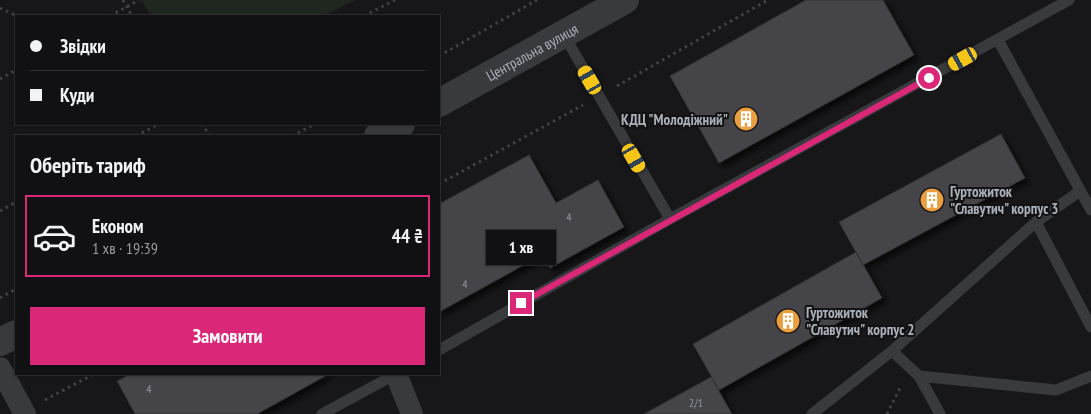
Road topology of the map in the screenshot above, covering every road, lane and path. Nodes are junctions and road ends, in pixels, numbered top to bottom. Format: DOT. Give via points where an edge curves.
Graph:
graph roads {
  1 [pos="123,0"];
  2 [pos="138,0"];
  3 [pos="395,0"];
  4 [pos="537,0"];
  5 [pos="625,0"];
  6 [pos="1069,0"];
  7 [pos="127,7"];
  8 [pos="0,8"];
  9 [pos="15,15"];
  10 [pos="112,15"];
  11 [pos="131,15"];
  12 [pos="366,15"];
  13 [pos="564,35"];
  14 [pos="998,40"];
  15 [pos="440,55"];
  16 [pos="15,71"];
  17 [pos="0,79"];
  18 [pos="440,102"];
  19 [pos="157,125"];
  20 [pos="202,125"];
  21 [pos="313,125"];
  22 [pos="399,125"];
  23 [pos="138,135"];
  24 [pos="210,135"];
  25 [pos="294,135"];
  26 [pos="380,135"];
  27 [pos="1080,191"];
  28 [pos="15,203"];
  29 [pos="1091,210"];
  30 [pos="0,211"];
  31 [pos="670,219"];
  32 [pos="1036,222"];
  33 [pos="15,290"];
  34 [pos="0,298"];
  35 [pos="1091,327"];
  36 [pos="15,334"];
  37 [pos="0,342"];
  38 [pos="440,349"];
  39 [pos="892,350"];
  40 [pos="0,368"];
  41 [pos="911,368"];
  42 [pos="92,375"];
  43 [pos="394,375"];
  44 [pos="396,375"];
  45 [pos="920,376"];
  46 [pos="1091,376"];
  47 [pos="25,413"];
  48 [pos="322,414"];
  49 [pos="412,414"];
  50 [pos="812,414"];
  51 [pos="887,414"];
  52 [pos="940,414"];
  1 -- 7 [label="path"];
  2 -- 7 [label="path"];
  3 -- 12 [label="path"];
  4 -- 15 [label="path"];
  5 -- 13 [label="street, Центральна вулиця"];
  6 -- 14 [label="lane"];
  7 -- 10 [label="path"];
  7 -- 11 [label="path"];
  8 -- 9 [label="path"];
  13 -- 18 [label="street, Центральна вулиця"];
  13 -- 31 [label="lane"];
  14 -- 27 [label="lane"];
  14 -- 31 [label="lane"];
  16 -- 17 [label="path"];
  19 -- 23 [label="path"];
  20 -- 24 [label="path"];
  21 -- 25 [label="path"];
  22 -- 26 [label="street"];
  27 -- 29 [label="lane"];
  27 -- 32 [label="lane"];
  28 -- 30 [label="path"];
  31 -- 38 [label="lane"];
  32 -- 35 [label="lane"];
  32 -- 39 [label="lane"];
  33 -- 34 [label="path"];
  36 -- 37 [label="street"];
  39 -- 41 [label="lane"];
  39 -- 50 [label="lane"];
  40 -- 47 [label="street"];
  41 -- 45 [label="lane"];
  41 -- 51 [label="path"];
  42 -- 47 [label="path"];
  43 -- 48 [label="lane"];
  44 -- 49 [label="street"];
  45 -- 46 [label="lane" via="1056,390"];
  45 -- 52 [label="lane"];
}
